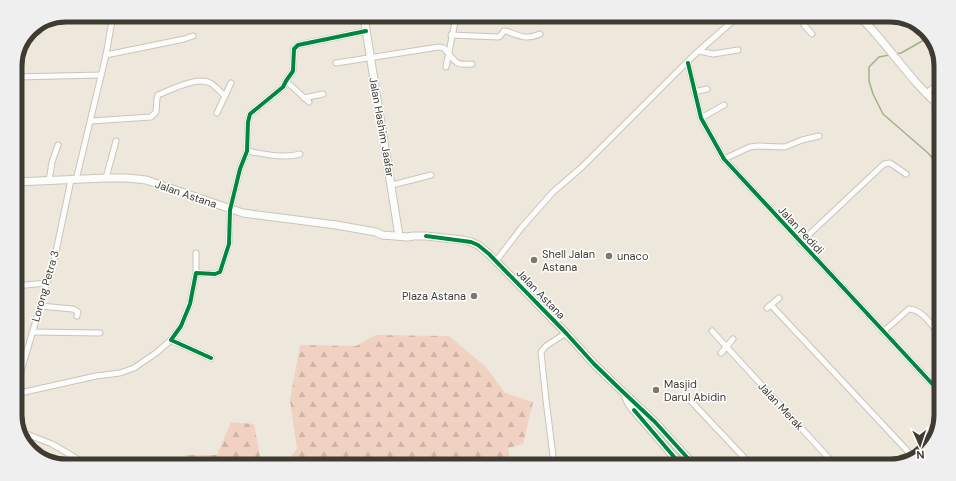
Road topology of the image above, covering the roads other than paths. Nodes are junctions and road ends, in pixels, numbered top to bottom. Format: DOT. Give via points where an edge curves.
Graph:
graph roads {
  1 [pos="112,22"];
  2 [pos="365,22"];
  3 [pos="455,22"];
  4 [pos="728,22"];
  5 [pos="804,22"];
  6 [pos="865,22"];
  7 [pos="366,31"];
  8 [pos="540,34"];
  9 [pos="812,34"];
  10 [pos="451,35"];
  11 [pos="194,36"];
  12 [pos="738,50"];
  13 [pos="699,51"];
  14 [pos="448,52"];
  15 [pos="106,55"];
  16 [pos="370,58"];
  17 [pos="336,63"];
  18 [pos="688,63"];
  19 [pos="472,64"];
  20 [pos="446,67"];
  21 [pos="101,75"];
  22 [pos="22,77"];
  23 [pos="286,81"];
  24 [pos="231,83"];
  25 [pos="934,87"];
  26 [pos="707,89"];
  27 [pos="694,92"];
  28 [pos="926,93"];
  29 [pos="323,94"];
  30 [pos="225,96"];
  31 [pos="304,98"];
  32 [pos="934,100"];
  33 [pos="308,102"];
  34 [pos="724,105"];
  35 [pos="217,112"];
  36 [pos="701,118"];
  37 [pos="91,121"];
  38 [pos="819,136"];
  39 [pos="116,141"];
  40 [pos="58,145"];
  41 [pos="247,151"];
  42 [pos="300,154"];
  43 [pos="724,159"];
  44 [pos="906,174"];
  45 [pos="431,175"];
  46 [pos="106,178"];
  47 [pos="74,180"];
  48 [pos="49,181"];
  49 [pos="22,182"];
  50 [pos="392,185"];
  51 [pos="230,210"];
  52 [pos="399,235"];
  53 [pos="800,243"];
  54 [pos="196,253"];
  55 [pos="496,261"];
  56 [pos="196,273"];
  57 [pos="47,283"];
  58 [pos="22,285"];
  59 [pos="779,298"];
  60 [pos="40,306"];
  61 [pos="77,316"];
  62 [pos="934,327"];
  63 [pos="32,332"];
  64 [pos="712,332"];
  65 [pos="883,332"];
  66 [pos="100,333"];
  67 [pos="566,333"];
  68 [pos="734,339"];
  69 [pos="171,340"];
  70 [pos="726,347"];
  71 [pos="721,352"];
  72 [pos="211,358"];
  73 [pos="22,367"];
  74 [pos="934,387"];
  75 [pos="22,393"];
  76 [pos="626,396"];
  77 [pos="690,400"];
  78 [pos="26,434"];
  79 [pos="910,454"];
  80 [pos="78,459"];
  81 [pos="553,459"];
  82 [pos="675,459"];
  83 [pos="689,459"];
  84 [pos="745,459"];
  85 [pos="830,459"];
  1 -- 15 [label="street, Lorong Petra 3"];
  2 -- 7 [label="main road, Jalan Hashim Jaafar"];
  3 -- 10 [label="street"];
  4 -- 13 [label="street"];
  5 -- 9 [label="street"];
  6 -- 28 [label="main road"];
  7 -- 16 [label="main road, Jalan Hashim Jaafar"];
  7 -- 23 [label="street" via="298,45 294,49 293,71"];
  8 -- 10 [label="street" via="533,38 506,31 498,37"];
  10 -- 14 [label="street"];
  11 -- 15 [label="street"];
  12 -- 13 [label="street" via="713,54"];
  13 -- 18 [label="street"];
  14 -- 16 [label="street" via="439,47"];
  14 -- 19 [label="street" via="455,62 463,65"];
  14 -- 20 [label="street"];
  15 -- 21 [label="street, Lorong Petra 3"];
  16 -- 17 [label="street"];
  16 -- 50 [label="main road, Jalan Hashim Jaafar"];
  18 -- 27 [label="street, Jalan Pedidi"];
  18 -- 55 [label="street" via="553,192"];
  21 -- 22 [label="street"];
  21 -- 37 [label="street, Lorong Petra 3"];
  23 -- 31 [label="street"];
  23 -- 41 [label="street" via="250,114"];
  24 -- 30 [label="street"];
  25 -- 28 [label="street"];
  26 -- 27 [label="street"];
  27 -- 36 [label="street, Jalan Pedidi"];
  28 -- 32 [label="main road"];
  29 -- 31 [label="street"];
  30 -- 35 [label="street"];
  30 -- 37 [label="street" via="209,82 185,84 158,95 156,112 151,117"];
  31 -- 33 [label="street"];
  34 -- 36 [label="street"];
  36 -- 43 [label="street, Jalan Pedidi"];
  37 -- 47 [label="street, Lorong Petra 3"];
  38 -- 43 [label="street" via="785,147 750,147"];
  39 -- 46 [label="street"];
  40 -- 48 [label="street"];
  41 -- 42 [label="street" via="284,156"];
  41 -- 51 [label="street"];
  43 -- 53 [label="street, Jalan Pedidi"];
  44 -- 53 [label="street" via="890,163 884,164"];
  45 -- 50 [label="street"];
  46 -- 47 [label="main road, Jalan Astana"];
  46 -- 51 [label="main road, Jalan Astana" via="146,180"];
  47 -- 48 [label="main road, Jalan Astana"];
  47 -- 57 [label="street, Lorong Petra 3"];
  48 -- 49 [label="main road, Jalan Astana"];
  50 -- 52 [label="main road, Jalan Hashim Jaafar"];
  51 -- 52 [label="main road, Jalan Astana" via="336,225 382,235"];
  51 -- 56 [label="street" via="228,244 220,272"];
  52 -- 55 [label="main road, Jalan Astana" via="471,242"];
  53 -- 65 [label="street, Jalan Pedidi"];
  54 -- 56 [label="street"];
  55 -- 67 [label="main road, Jalan Astana"];
  56 -- 69 [label="street" via="190,304 181,326"];
  57 -- 58 [label="street"];
  57 -- 60 [label="street, Lorong Petra 3"];
  59 -- 79 [label="street" via="769,306"];
  60 -- 61 [label="street" via="74,309 78,312"];
  60 -- 63 [label="street, Lorong Petra 3"];
  62 -- 65 [label="street" via="921,312 909,309"];
  63 -- 66 [label="street"];
  63 -- 73 [label="street, Lorong Petra 3"];
  64 -- 70 [label="street, Jalan Merak"];
  65 -- 74 [label="street, Jalan Pedidi"];
  67 -- 76 [label="main road, Jalan Astana"];
  67 -- 81 [label="street" via="541,352"];
  68 -- 70 [label="street"];
  69 -- 72 [label="street"];
  69 -- 75 [label="street, Lorong Petra 3" via="134,368 120,373"];
  70 -- 71 [label="street"];
  70 -- 85 [label="street, Jalan Merak"];
  76 -- 82 [label="main road, Jalan Astana" via="632,408"];
  76 -- 83 [label="main road, Jalan Astana" via="655,422"];
  77 -- 84 [label="street"];
  78 -- 80 [label="street" via="52,444"];
}
